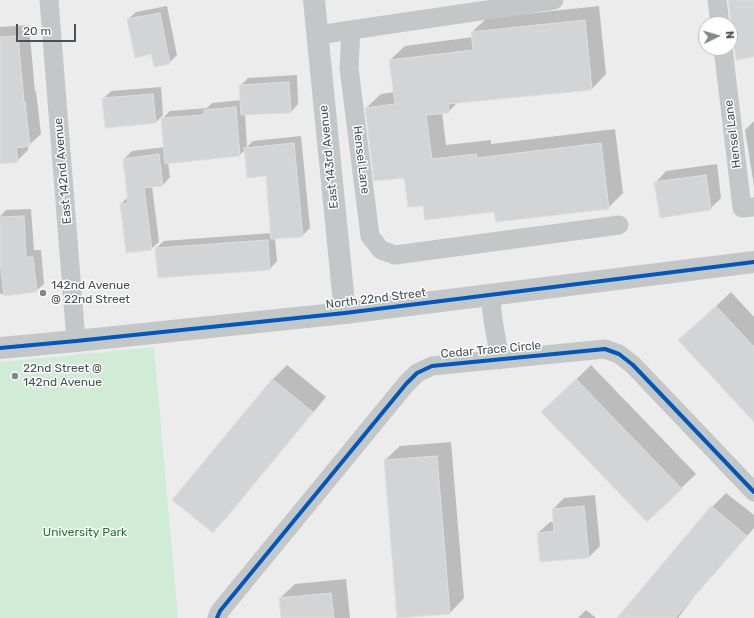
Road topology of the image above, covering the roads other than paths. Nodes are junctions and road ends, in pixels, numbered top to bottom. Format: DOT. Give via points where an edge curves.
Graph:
graph roads {
  1 [pos="49,0"];
  2 [pos="314,0"];
  3 [pos="554,0"];
  4 [pos="717,0"];
  5 [pos="719,16"];
  6 [pos="351,30"];
  7 [pos="318,34"];
  8 [pos="724,56"];
  9 [pos="754,207"];
  10 [pos="620,225"];
  11 [pos="754,262"];
  12 [pos="490,295"];
  13 [pos="345,313"];
  14 [pos="76,341"];
  15 [pos="0,348"];
  16 [pos="500,360"];
  17 [pos="754,492"];
  18 [pos="217,618"];
  1 -- 14 [label="street, East 142nd Avenue"];
  2 -- 7 [label="street, East 143rd Avenue"];
  3 -- 6 [label="street"];
  4 -- 5 [label="street"];
  6 -- 7 [label="street"];
  6 -- 10 [label="street, Hensel Lane" via="349,68 370,236 381,250 395,256"];
  7 -- 13 [label="street, East 143rd Avenue"];
  8 -- 9 [label="street, Hensel Lane" via="742,208"];
  11 -- 12 [label="street, North 22nd Street"];
  12 -- 13 [label="street, North 22nd Street"];
  12 -- 16 [label="street, Cedar Trace Circle"];
  13 -- 14 [label="street, North 22nd Street"];
  14 -- 15 [label="street, North 22nd Street"];
  16 -- 17 [label="street, Cedar Trace Circle" via="605,349 619,354 633,364"];
  16 -- 18 [label="street, Cedar Trace Circle" via="432,366 418,373 406,384 220,611"];
}
